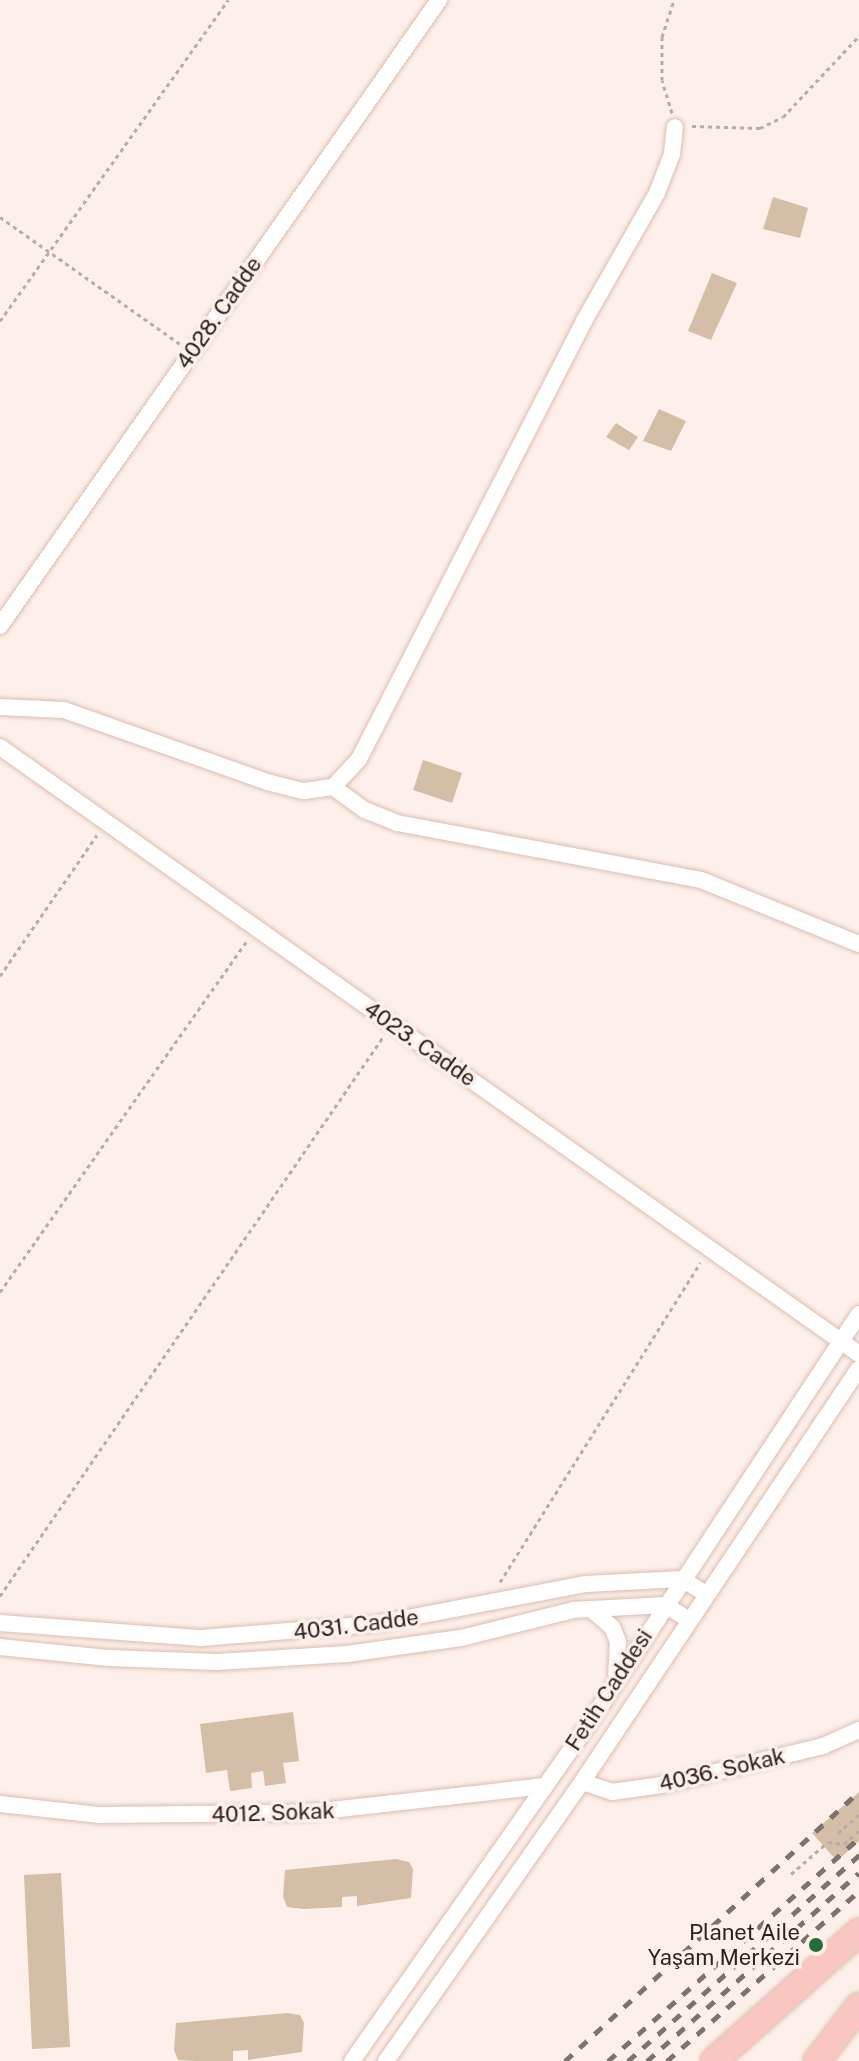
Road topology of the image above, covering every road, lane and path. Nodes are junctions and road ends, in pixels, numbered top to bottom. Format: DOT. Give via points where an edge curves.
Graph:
graph roads {
  1 [pos="228,0"];
  2 [pos="439,0"];
  3 [pos="674,0"];
  4 [pos="859,36"];
  5 [pos="675,127"];
  6 [pos="0,217"];
  7 [pos="49,252"];
  8 [pos="0,321"];
  9 [pos="192,352"];
  10 [pos="0,626"];
  11 [pos="0,707"];
  12 [pos="0,747"];
  13 [pos="333,787"];
  14 [pos="106,822"];
  15 [pos="256,928"];
  16 [pos="859,944"];
  17 [pos="0,976"];
  18 [pos="392,1024"];
  19 [pos="709,1250"];
  20 [pos="0,1292"];
  21 [pos="859,1314"];
  22 [pos="839,1343"];
  23 [pos="859,1354"];
  24 [pos="859,1369"];
  25 [pos="682,1579"];
  26 [pos="706,1594"];
  27 [pos="0,1596"];
  28 [pos="495,1603"];
  29 [pos="665,1605"];
  30 [pos="590,1609"];
  31 [pos="689,1620"];
  32 [pos="0,1623"];
  33 [pos="0,1647"];
  34 [pos="616,1679"];
  35 [pos="859,1730"];
  36 [pos="582,1782"];
  37 [pos="545,1786"];
  38 [pos="0,1804"];
  39 [pos="859,1815"];
  40 [pos="859,1831"];
  41 [pos="838,1833"];
  42 [pos="791,1874"];
  43 [pos="859,1932"];
  44 [pos="859,2006"];
  45 [pos="721,2055"];
  46 [pos="818,2058"];
  47 [pos="352,2061"];
  48 [pos="386,2061"];
  1 -- 7 [label="path"];
  2 -- 9 [label="street, 4028. Cadde"];
  3 -- 5 [label="path" via="662,37 662,80"];
  4 -- 5 [label="path" via="771,123 760,128"];
  5 -- 13 [label="street" via="672,154 657,193 584,321 359,759"];
  6 -- 7 [label="path"];
  7 -- 8 [label="path"];
  7 -- 9 [label="path"];
  9 -- 10 [label="street, 4028. Cadde"];
  11 -- 13 [label="street" via="64,710 267,782 304,791"];
  12 -- 14 [label="street, 4023. Cadde"];
  13 -- 16 [label="street" via="365,810 397,823 701,880"];
  14 -- 15 [label="street, 4023. Cadde"];
  14 -- 17 [label="path"];
  15 -- 18 [label="street, 4023. Cadde"];
  15 -- 20 [label="path"];
  18 -- 19 [label="street, 4023. Cadde"];
  18 -- 27 [label="path"];
  19 -- 22 [label="street, 4023. Cadde"];
  19 -- 28 [label="path" via="495,1591"];
  21 -- 22 [label="street, Fetih Caddesi"];
  22 -- 23 [label="street, 4023. Cadde"];
  22 -- 25 [label="street, Fetih Caddesi"];
  24 -- 26 [label="street, Fetih Caddesi"];
  25 -- 26 [label="street"];
  25 -- 28 [label="street, 4031. Cadde" via="566,1587"];
  25 -- 29 [label="street, Fetih Caddesi"];
  26 -- 31 [label="street, Fetih Caddesi"];
  28 -- 32 [label="street, 4031. Cadde" via="376,1624 201,1638"];
  29 -- 30 [label="street, 4031. Cadde"];
  29 -- 31 [label="street"];
  29 -- 34 [label="street, Fetih Caddesi"];
  30 -- 33 [label="street, 4031. Cadde" via="461,1638 286,1659 162,1661"];
  30 -- 34 [label="street" via="604,1616 618,1641"];
  31 -- 36 [label="street, Fetih Caddesi"];
  34 -- 37 [label="street, Fetih Caddesi"];
  35 -- 36 [label="street, 4036. Sokak" via="823,1746 662,1785 612,1792"];
  36 -- 48 [label="street, Fetih Caddesi"];
  37 -- 38 [label="street, 4012. Sokak" via="289,1814 100,1815"];
  37 -- 47 [label="street, Fetih Caddesi"];
  39 -- 41 [label="path"];
  40 -- 42 [label="path" via="844,1844 823,1846"];
  43 -- 45 [label="main road"];
  44 -- 46 [label="main road"];
}
